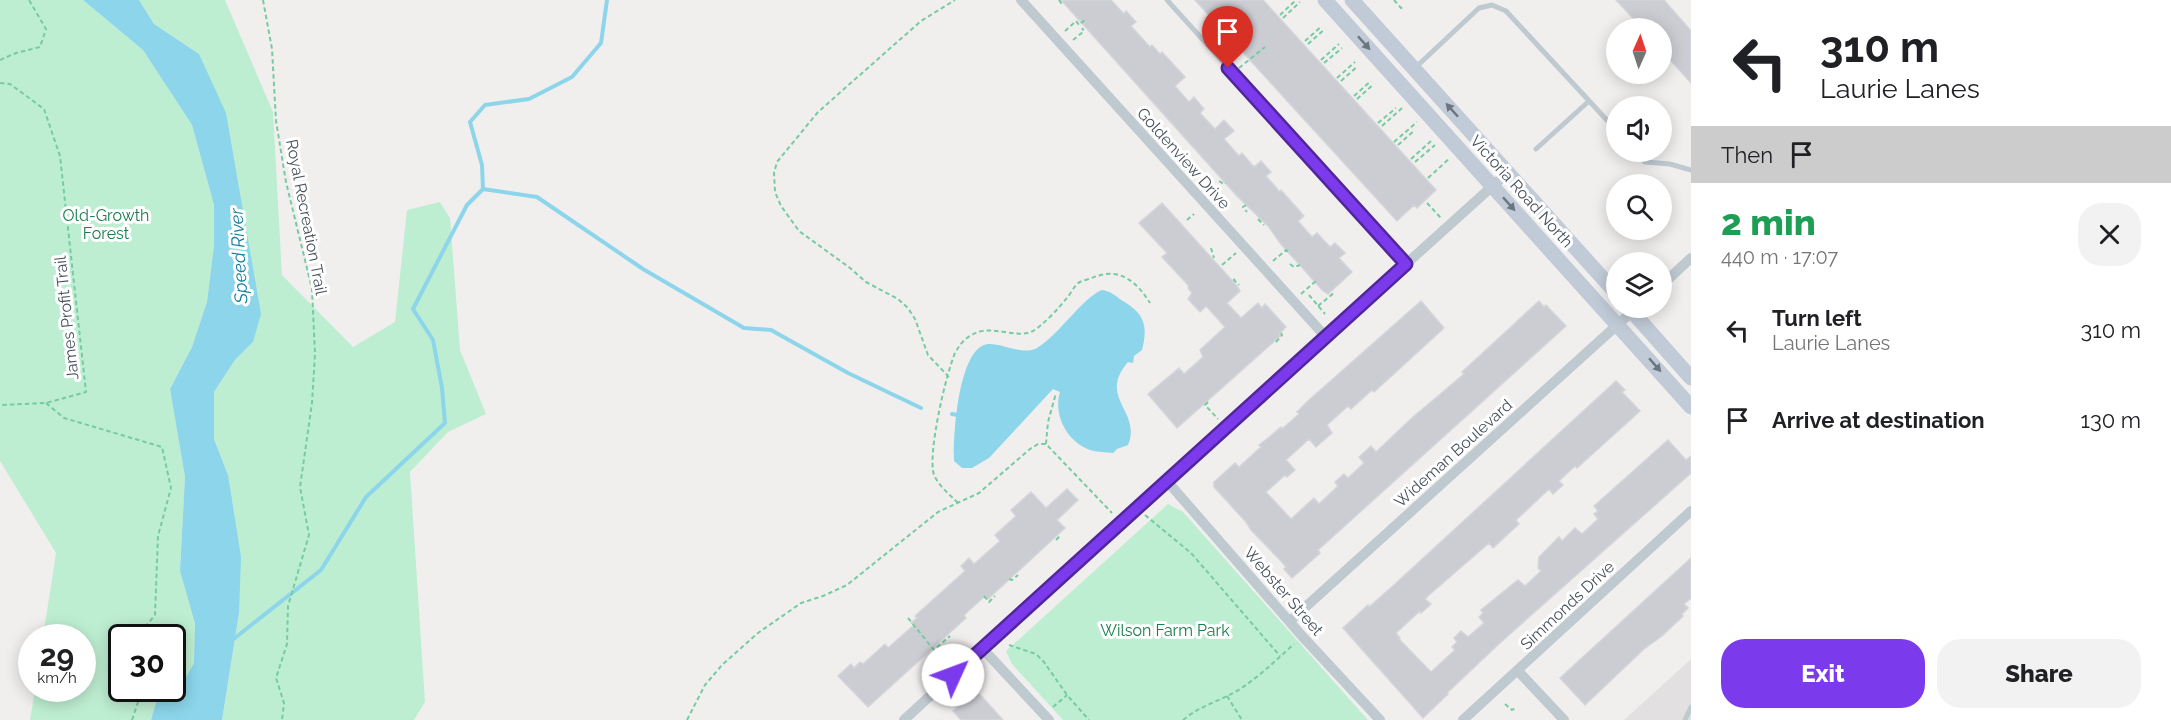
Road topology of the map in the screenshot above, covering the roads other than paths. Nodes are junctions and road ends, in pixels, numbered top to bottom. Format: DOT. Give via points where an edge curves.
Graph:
graph roads {
  1 [pos="1021,0"];
  2 [pos="1167,0"];
  3 [pos="1352,0"];
  4 [pos="1328,1"];
  5 [pos="1414,68"];
  6 [pos="1589,100"];
  7 [pos="1606,119"];
  8 [pos="1536,149"];
  9 [pos="1645,162"];
  10 [pos="1691,170"];
  11 [pos="1507,173"];
  12 [pos="1493,186"];
  13 [pos="1691,258"];
  14 [pos="1406,264"];
  15 [pos="1672,276"];
  16 [pos="1606,282"];
  17 [pos="1624,318"];
  18 [pos="1640,318"];
  19 [pos="1618,324"];
  20 [pos="1325,336"];
  21 [pos="1691,378"];
  22 [pos="1691,407"];
  23 [pos="1167,481"];
  24 [pos="1691,511"];
  25 [pos="1290,621"];
  26 [pos="982,648"];
  27 [pos="1518,671"];
  28 [pos="1691,707"];
  29 [pos="1046,717"];
  30 [pos="904,720"];
  31 [pos="1380,720"];
  32 [pos="1463,720"];
  33 [pos="1564,720"];
  34 [pos="1685,720"];
  1 -- 20 [label="street, Goldenview Drive"];
  2 -- 14 [label="lane"];
  3 -- 5 [label="main road, Victoria Road North"];
  4 -- 12 [label="main road, Victoria Road North, one-way"];
  5 -- 6 [label="lane" via="1479,8 1492,5 1506,11"];
  11 -- 5 [label="main road, Victoria Road North, one-way"];
  6 -- 7 [label="lane"];
  6 -- 8 [label="lane"];
  9 -- 10 [label="lane"];
  11 -- 12 [label="street"];
  11 -- 16 [label="main road, Victoria Road North"];
  12 -- 14 [label="street"];
  12 -- 19 [label="main road, Victoria Road North, one-way"];
  13 -- 15 [label="street"];
  14 -- 20 [label="street"];
  17 -- 19 [label="street, Wideman Boulevard"];
  18 -- 21 [label="main road"];
  19 -- 22 [label="main road, Victoria Road North, one-way"];
  19 -- 25 [label="street, Wideman Boulevard"];
  20 -- 23 [label="street"];
  23 -- 25 [label="street, Webster Street"];
  23 -- 26 [label="street"];
  24 -- 27 [label="street, Simmonds Drive"];
  25 -- 31 [label="street, Webster Street"];
  26 -- 29 [label="street"];
  26 -- 30 [label="street"];
  27 -- 32 [label="street, Simmonds Drive"];
  27 -- 33 [label="street"];
  28 -- 34 [label="lane"];
}
